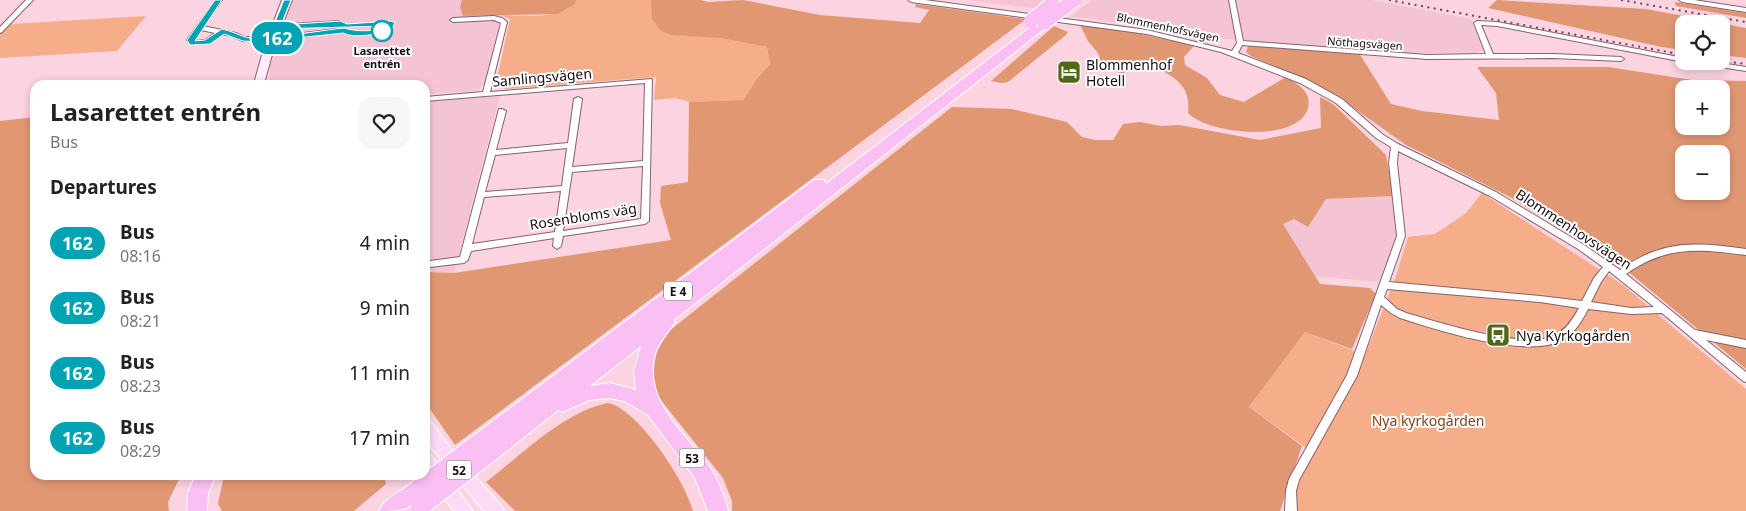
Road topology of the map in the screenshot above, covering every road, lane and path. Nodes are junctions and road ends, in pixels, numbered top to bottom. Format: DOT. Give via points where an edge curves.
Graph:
graph roads {
  1 [pos="30,0"];
  2 [pos="219,0"];
  3 [pos="287,0"];
  4 [pos="911,0"];
  5 [pos="1058,0"];
  6 [pos="1074,0"];
  7 [pos="1232,0"];
  8 [pos="1682,0"];
  9 [pos="1746,10"];
  10 [pos="453,20"];
  11 [pos="1031,20"];
  12 [pos="276,27"];
  13 [pos="201,28"];
  14 [pos="345,28"];
  15 [pos="0,31"];
  16 [pos="222,32"];
  17 [pos="287,37"];
  18 [pos="260,39"];
  19 [pos="1240,43"];
  20 [pos="1234,54"];
  21 [pos="1490,56"];
  22 [pos="1675,58"];
  23 [pos="1621,59"];
  24 [pos="265,66"];
  25 [pos="1730,67"];
  26 [pos="1746,69"];
  27 [pos="262,80"];
  28 [pos="266,80"];
  29 [pos="486,94"];
  30 [pos="648,94"];
  31 [pos="430,98"];
  32 [pos="578,99"];
  33 [pos="502,111"];
  34 [pos="571,146"];
  35 [pos="1395,146"];
  36 [pos="492,153"];
  37 [pos="646,163"];
  38 [pos="568,170"];
  39 [pos="564,188"];
  40 [pos="482,195"];
  41 [pos="558,234"];
  42 [pos="557,246"];
  43 [pos="468,248"];
  44 [pos="1746,252"];
  45 [pos="430,264"];
  46 [pos="1609,266"];
  47 [pos="1620,274"];
  48 [pos="1384,285"];
  49 [pos="1379,298"];
  50 [pos="1586,304"];
  51 [pos="678,306"];
  52 [pos="1664,310"];
  53 [pos="1692,334"];
  54 [pos="1746,344"];
  55 [pos="1746,378"];
  56 [pos="655,410"];
  57 [pos="538,415"];
  58 [pos="430,434"];
  59 [pos="485,447"];
  60 [pos="430,467"];
  61 [pos="204,480"];
  62 [pos="415,505"];
  63 [pos="197,511"];
  64 [pos="389,511"];
  65 [pos="464,511"];
  66 [pos="495,511"];
  67 [pos="718,511"];
  68 [pos="1291,511"];
  1 -- 15 [label="street"];
  2 -- 13 [label="street"];
  3 -- 12 [label="main road"];
  4 -- 20 [label="street, Blommenhofsvägen" via="1147,32"];
  5 -- 11 [label="highway, E 4, bridge"];
  6 -- 51 [label="highway, E 4, bridge"];
  7 -- 19 [label="street"];
  8 -- 9 [label="street"];
  10 -- 29 [label="street" via="494,18 504,22"];
  11 -- 59 [label="highway, E 4"];
  12 -- 14 [label="street" via="340,24"];
  12 -- 24 [label="main road"];
  13 -- 16 [label="street"];
  13 -- 16 [label="street" via="190,40 193,43 207,42"];
  14 -- 17 [label="street"];
  16 -- 18 [label="street" via="243,39"];
  19 -- 20 [label="street"];
  19 -- 21 [label="street, Nöthagsvägen" via="1427,57"];
  20 -- 35 [label="street, Blommenhofsvägen" via="1292,76 1332,96"];
  21 -- 22 [label="street" via="1477,23 1497,24"];
  21 -- 23 [label="street, Nöthagsvägen"];
  24 -- 27 [label="main road"];
  24 -- 28 [label="main road"];
  25 -- 26 [label="street"];
  29 -- 30 [label="street, Samlingsvägen" via="649,81"];
  29 -- 31 [label="street, Samlingsvägen"];
  30 -- 37 [label="street, Rosenbloms väg"];
  32 -- 34 [label="street"];
  33 -- 36 [label="street"];
  34 -- 36 [label="street"];
  34 -- 38 [label="street"];
  35 -- 46 [label="street, Blommenhovsvägen" via="1498,197"];
  35 -- 48 [label="street" via="1401,236"];
  36 -- 40 [label="street"];
  37 -- 38 [label="street"];
  37 -- 41 [label="street, Rosenbloms väg" via="645,221"];
  38 -- 39 [label="street"];
  39 -- 40 [label="street"];
  39 -- 41 [label="street"];
  40 -- 43 [label="street"];
  41 -- 42 [label="street"];
  41 -- 43 [label="street, Rosenbloms väg"];
  43 -- 45 [label="street" via="464,260"];
  44 -- 47 [label="street" via="1686,246 1666,249 1634,263"];
  46 -- 47 [label="street, Blommenhovsvägen"];
  46 -- 50 [label="street" via="1598,276"];
  47 -- 52 [label="street, Blommenhovsvägen"];
  48 -- 49 [label="street"];
  48 -- 50 [label="street"];
  49 -- 50 [label="street" via="1403,316 1509,342 1544,344 1569,332"];
  49 -- 68 [label="street" via="1352,376 1294,479"];
  50 -- 52 [label="street" via="1631,311"];
  51 -- 56 [label="highway, 53" via="655,336 646,356 643,378"];
  51 -- 57 [label="highway, E 4"];
  52 -- 53 [label="street, Blommenhovsvägen"];
  53 -- 54 [label="street"];
  53 -- 55 [label="street, Blommenhovsvägen"];
  56 -- 57 [label="highway" via="628,393 606,389"];
  56 -- 67 [label="highway, 53" via="703,474"];
  57 -- 59 [label="highway, E 4"];
  58 -- 66 [label="main road, 52"];
  59 -- 62 [label="highway, E 4, bridge"];
  60 -- 65 [label="main road, 52"];
  61 -- 63 [label="highway" via="198,493"];
  62 -- 64 [label="highway, E 4"];
}
